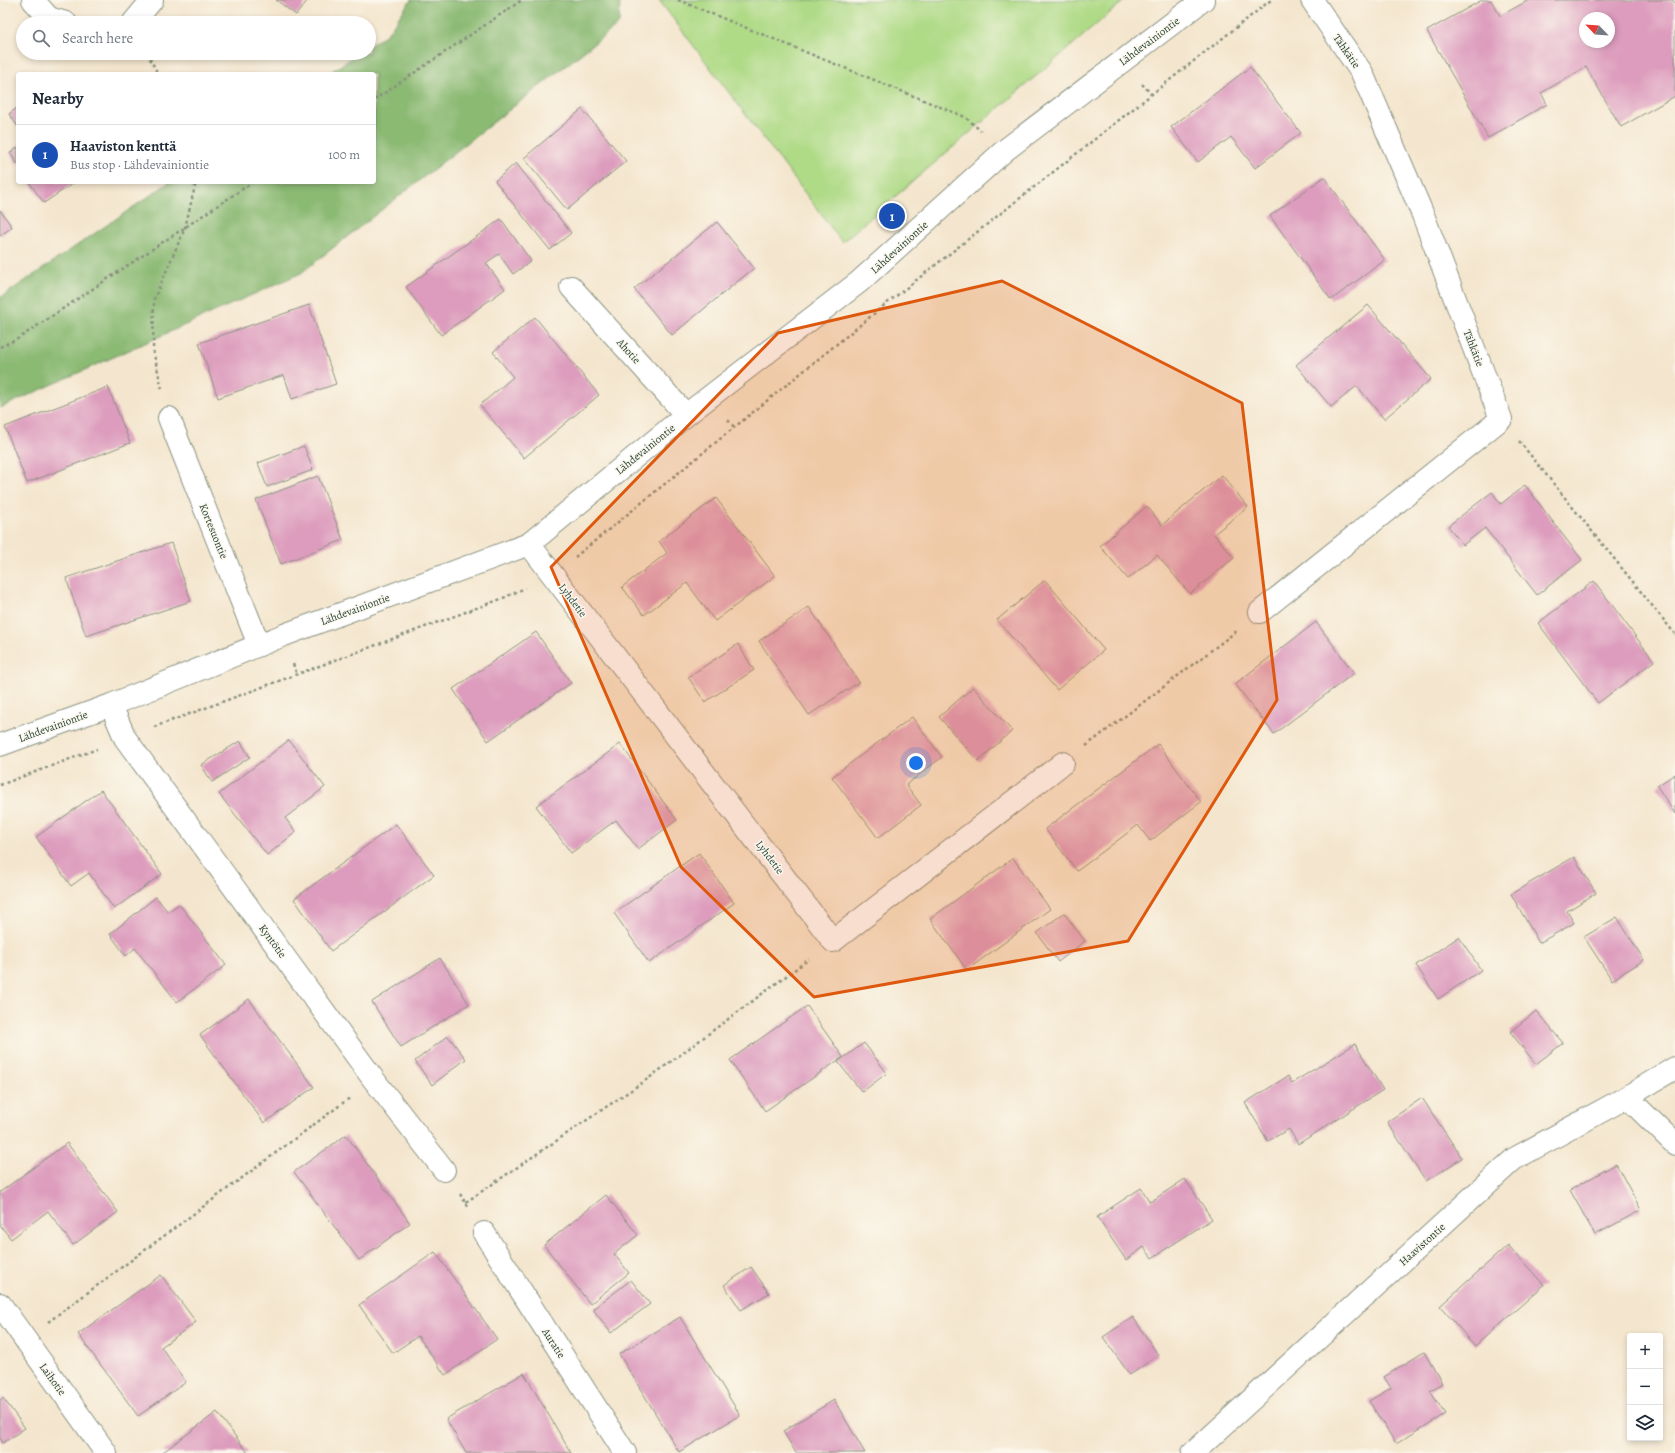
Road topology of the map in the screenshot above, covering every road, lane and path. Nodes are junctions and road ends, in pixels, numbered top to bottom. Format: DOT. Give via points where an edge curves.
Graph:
graph roads {
  1 [pos="33,0"];
  2 [pos="152,0"];
  3 [pos="522,0"];
  4 [pos="678,0"];
  5 [pos="1203,0"];
  6 [pos="1312,0"];
  7 [pos="47,16"];
  8 [pos="139,16"];
  9 [pos="151,60"];
  10 [pos="157,72"];
  11 [pos="376,99"];
  12 [pos="1004,151"];
  13 [pos="196,184"];
  14 [pos="250,184"];
  15 [pos="185,228"];
  16 [pos="571,287"];
  17 [pos="0,346"];
  18 [pos="686,415"];
  19 [pos="169,418"];
  20 [pos="1501,419"];
  21 [pos="529,544"];
  22 [pos="1260,612"];
  23 [pos="1675,634"];
  24 [pos="259,645"];
  25 [pos="111,705"];
  26 [pos="0,745"];
  27 [pos="1063,763"];
  28 [pos="833,941"];
  29 [pos="1675,1068"];
  30 [pos="374,1080"];
  31 [pos="1627,1097"];
  32 [pos="1675,1144"];
  33 [pos="444,1170"];
  34 [pos="466,1202"];
  35 [pos="484,1233"];
  36 [pos="0,1304"];
  37 [pos="24,1339"];
  38 [pos="106,1453"];
  39 [pos="625,1453"];
  40 [pos="1193,1453"];
  1 -- 7 [label="street"];
  2 -- 8 [label="street"];
  3 -- 11 [label="path"];
  4 -- 12 [label="path" via="964,117"];
  5 -- 12 [label="street, Lähdevainiontie"];
  6 -- 20 [label="street, Tähkätie" via="1362,73 1423,215"];
  9 -- 10 [label="path"];
  12 -- 18 [label="street, Lähdevainiontie" via="859,282"];
  13 -- 15 [label="path"];
  14 -- 15 [label="path"];
  15 -- 17 [label="path" via="19,338"];
  15 -- 19 [label="path" via="154,299 153,350"];
  16 -- 18 [label="street, Ahotie"];
  18 -- 21 [label="street, Lähdevainiontie"];
  19 -- 24 [label="street, Kortesuontie"];
  20 -- 22 [label="street"];
  20 -- 23 [label="path"];
  21 -- 24 [label="street, Lähdevainiontie"];
  21 -- 28 [label="street, Lyhdetie"];
  22 -- 27 [label="path"];
  24 -- 25 [label="street, Lähdevainiontie"];
  25 -- 26 [label="street, Lähdevainiontie"];
  25 -- 30 [label="street, Kyntötie" via="125,738"];
  27 -- 28 [label="street"];
  28 -- 34 [label="path" via="649,1078"];
  29 -- 31 [label="street, Haavistontie"];
  30 -- 33 [label="street, Kyntötie"];
  30 -- 37 [label="path"];
  31 -- 32 [label="street"];
  31 -- 40 [label="street, Haavistontie" via="1514,1159"];
  33 -- 34 [label="path"];
  34 -- 35 [label="path"];
  35 -- 39 [label="street, Auratie"];
  36 -- 37 [label="street, Laihotie"];
  37 -- 38 [label="street, Laihotie"];
}
